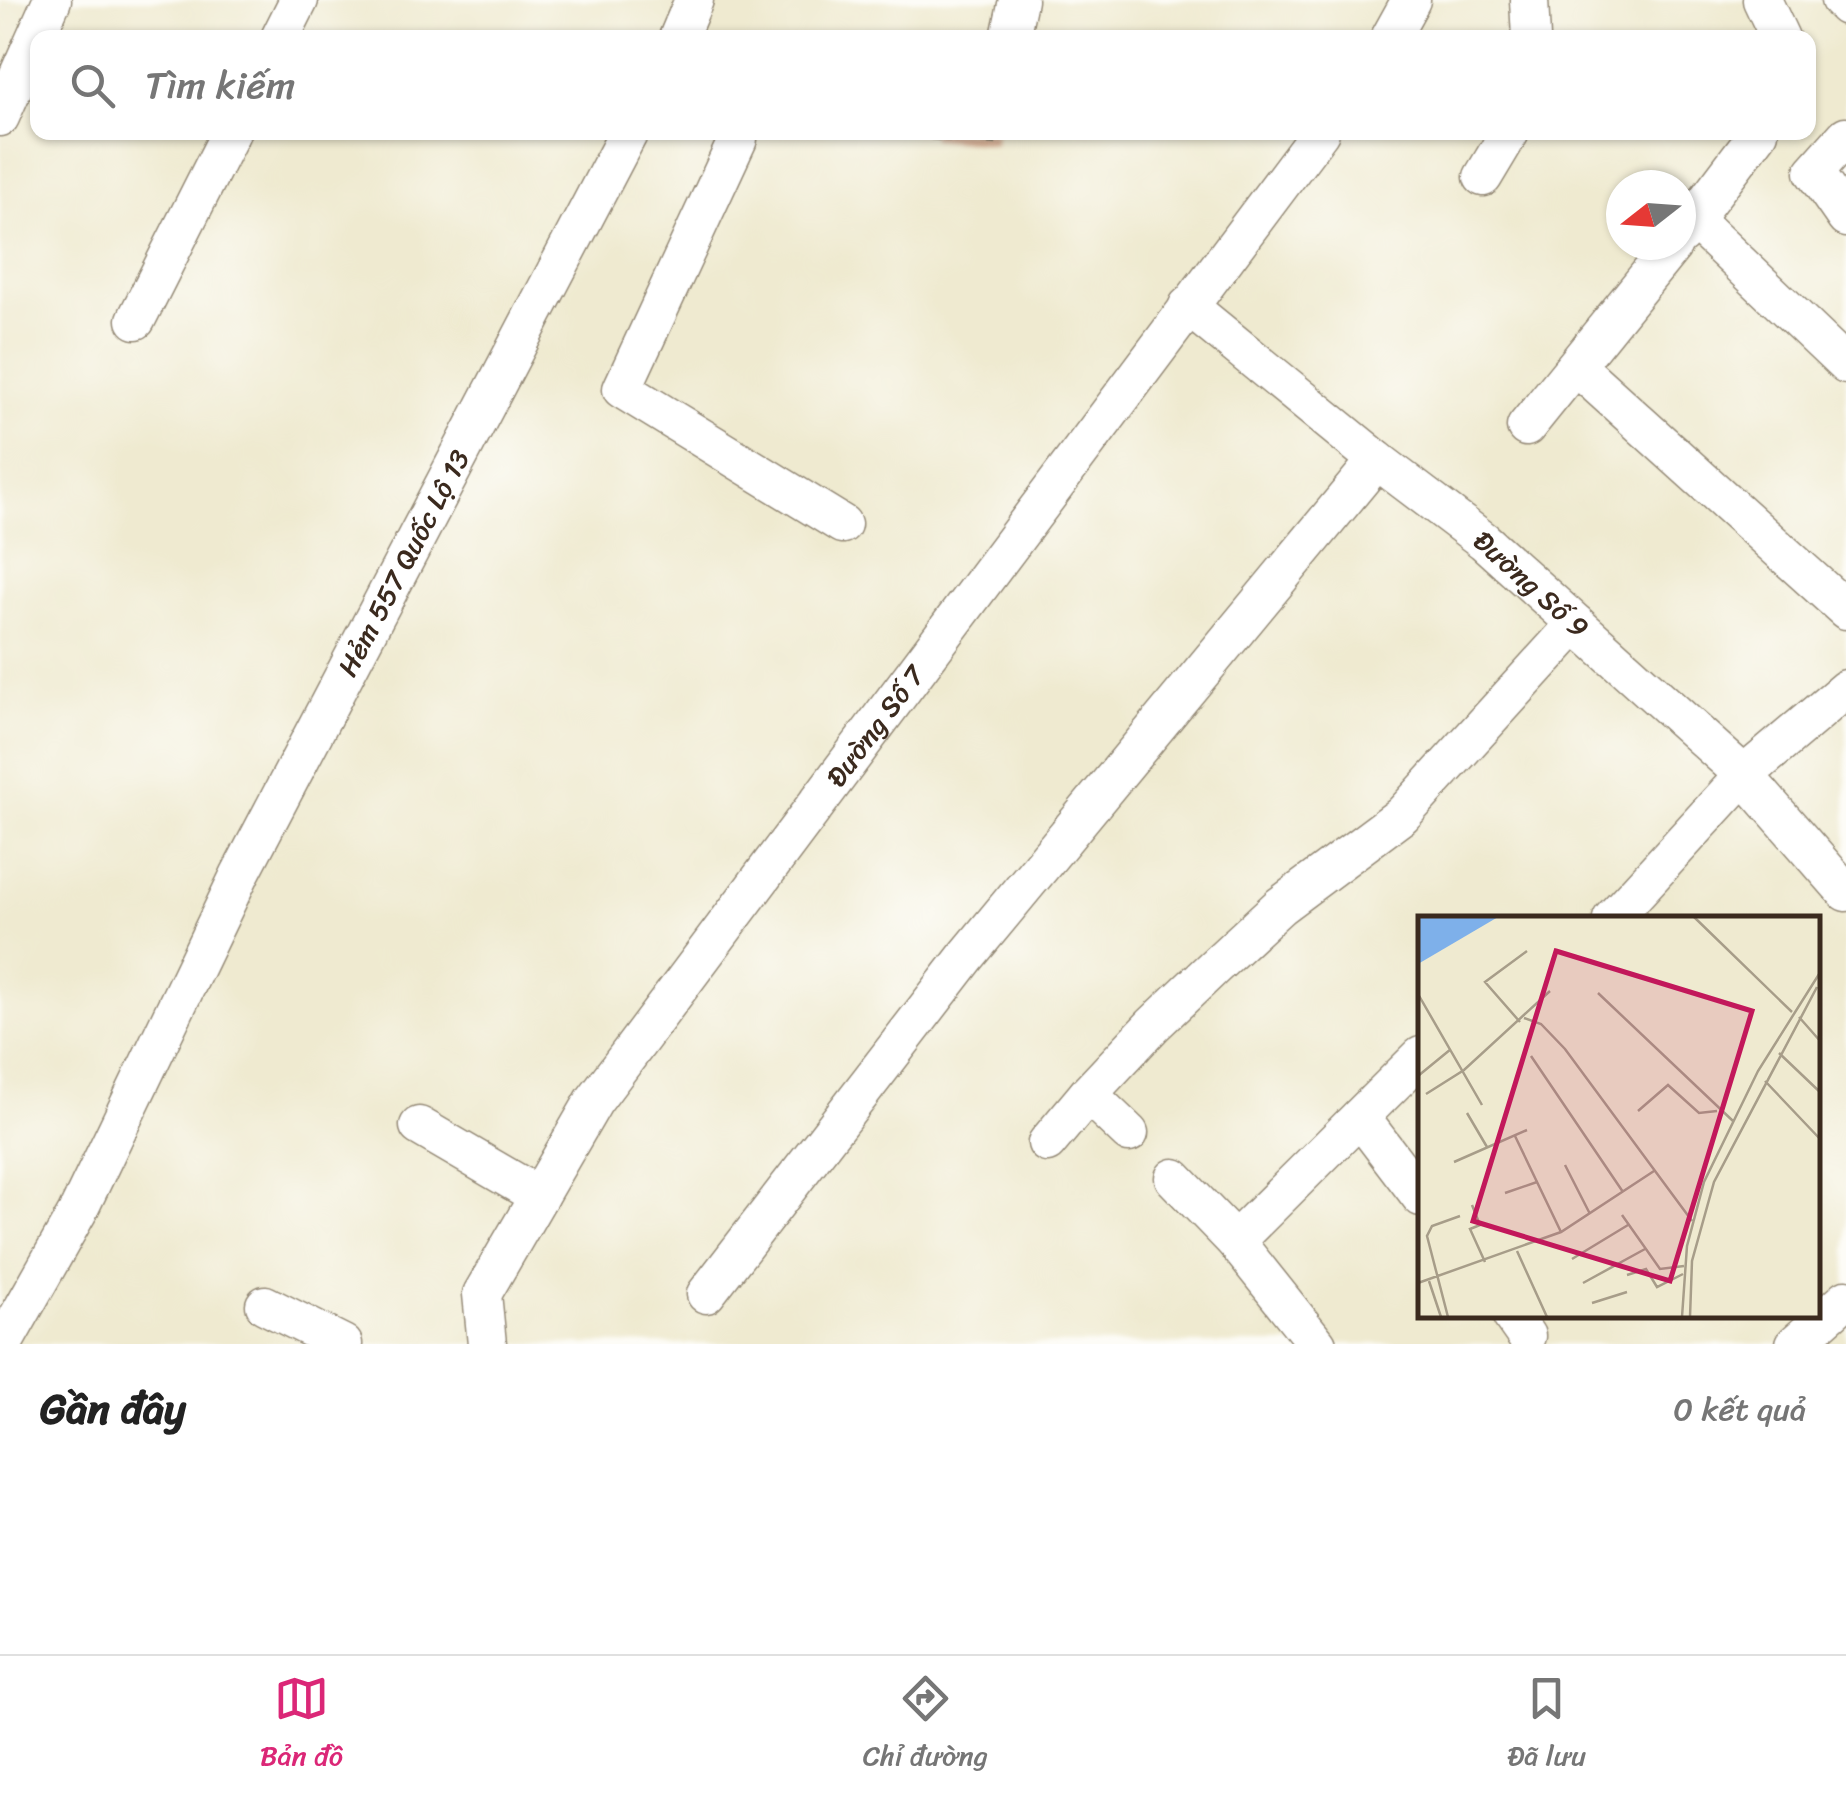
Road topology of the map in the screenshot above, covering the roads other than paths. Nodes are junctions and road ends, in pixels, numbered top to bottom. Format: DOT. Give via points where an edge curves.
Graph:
graph roads {
  1 [pos="52,0"];
  2 [pos="299,0"];
  3 [pos="1018,0"];
  4 [pos="1411,0"];
  5 [pos="1528,0"];
  6 [pos="1762,0"];
  7 [pos="1840,0"];
  8 [pos="1846,6"];
  9 [pos="39,30"];
  10 [pos="284,30"];
  11 [pos="1012,30"];
  12 [pos="1394,30"];
  13 [pos="1530,30"];
  14 [pos="1776,30"];
  15 [pos="30,50"];
  16 [pos="0,117"];
  17 [pos="1846,136"];
  18 [pos="227,140"];
  19 [pos="624,140"];
  20 [pos="738,140"];
  21 [pos="1314,140"];
  22 [pos="1505,140"];
  23 [pos="1753,140"];
  24 [pos="1483,177"];
  25 [pos="1696,215"];
  26 [pos="1846,218"];
  27 [pos="1696,244"];
  28 [pos="1660,260"];
  29 [pos="1188,306"];
  30 [pos="136,320"];
  31 [pos="1846,365"];
  32 [pos="1576,366"];
  33 [pos="1526,427"];
  34 [pos="1377,460"];
  35 [pos="842,524"];
  36 [pos="1846,610"];
  37 [pos="1576,624"];
  38 [pos="1846,689"];
  39 [pos="1744,775"];
  40 [pos="1846,892"];
  41 [pos="1615,916"];
  42 [pos="1418,1059"];
  43 [pos="1088,1094"];
  44 [pos="1360,1117"];
  45 [pos="419,1126"];
  46 [pos="1129,1133"];
  47 [pos="1048,1143"];
  48 [pos="1174,1178"];
  49 [pos="1418,1193"];
  50 [pos="538,1196"];
  51 [pos="1235,1241"];
  52 [pos="706,1294"];
  53 [pos="1846,1299"];
  54 [pos="265,1305"];
  55 [pos="3,1344"];
  56 [pos="343,1344"];
  57 [pos="487,1344"];
  58 [pos="1318,1344"];
  59 [pos="1795,1344"];
  1 -- 9 [label="street"];
  2 -- 10 [label="street"];
  3 -- 11 [label="street"];
  4 -- 12 [label="street"];
  5 -- 13 [label="street"];
  6 -- 14 [label="street"];
  7 -- 8 [label="street"];
  15 -- 16 [label="street"];
  17 -- 26 [label="street" via="1814,172"];
  18 -- 30 [label="street"];
  19 -- 55 [label="street, Hẻm 557 Quốc Lộ 13"];
  20 -- 35 [label="street" via="622,390"];
  21 -- 29 [label="street, Đường Số 7"];
  22 -- 24 [label="street"];
  23 -- 25 [label="street"];
  27 -- 31 [label="street"];
  28 -- 32 [label="street"];
  29 -- 34 [label="street, Đường Số 9"];
  29 -- 50 [label="street, Đường Số 7" via="594,1102"];
  32 -- 33 [label="street"];
  32 -- 36 [label="street"];
  34 -- 37 [label="street, Đường Số 9"];
  34 -- 52 [label="street" via="966,957"];
  37 -- 39 [label="street, Đường Số 9"];
  37 -- 43 [label="street" via="1402,816 1280,906"];
  38 -- 39 [label="street"];
  39 -- 40 [label="street, Đường Số 9"];
  39 -- 41 [label="street"];
  42 -- 44 [label="street"];
  43 -- 46 [label="street"];
  43 -- 47 [label="street"];
  44 -- 49 [label="street"];
  44 -- 51 [label="street"];
  45 -- 50 [label="street"];
  48 -- 51 [label="street"];
  50 -- 57 [label="street, Đường Số 7" via="482,1294"];
  51 -- 58 [label="street"];
  53 -- 59 [label="street"];
  54 -- 56 [label="street"];
}
